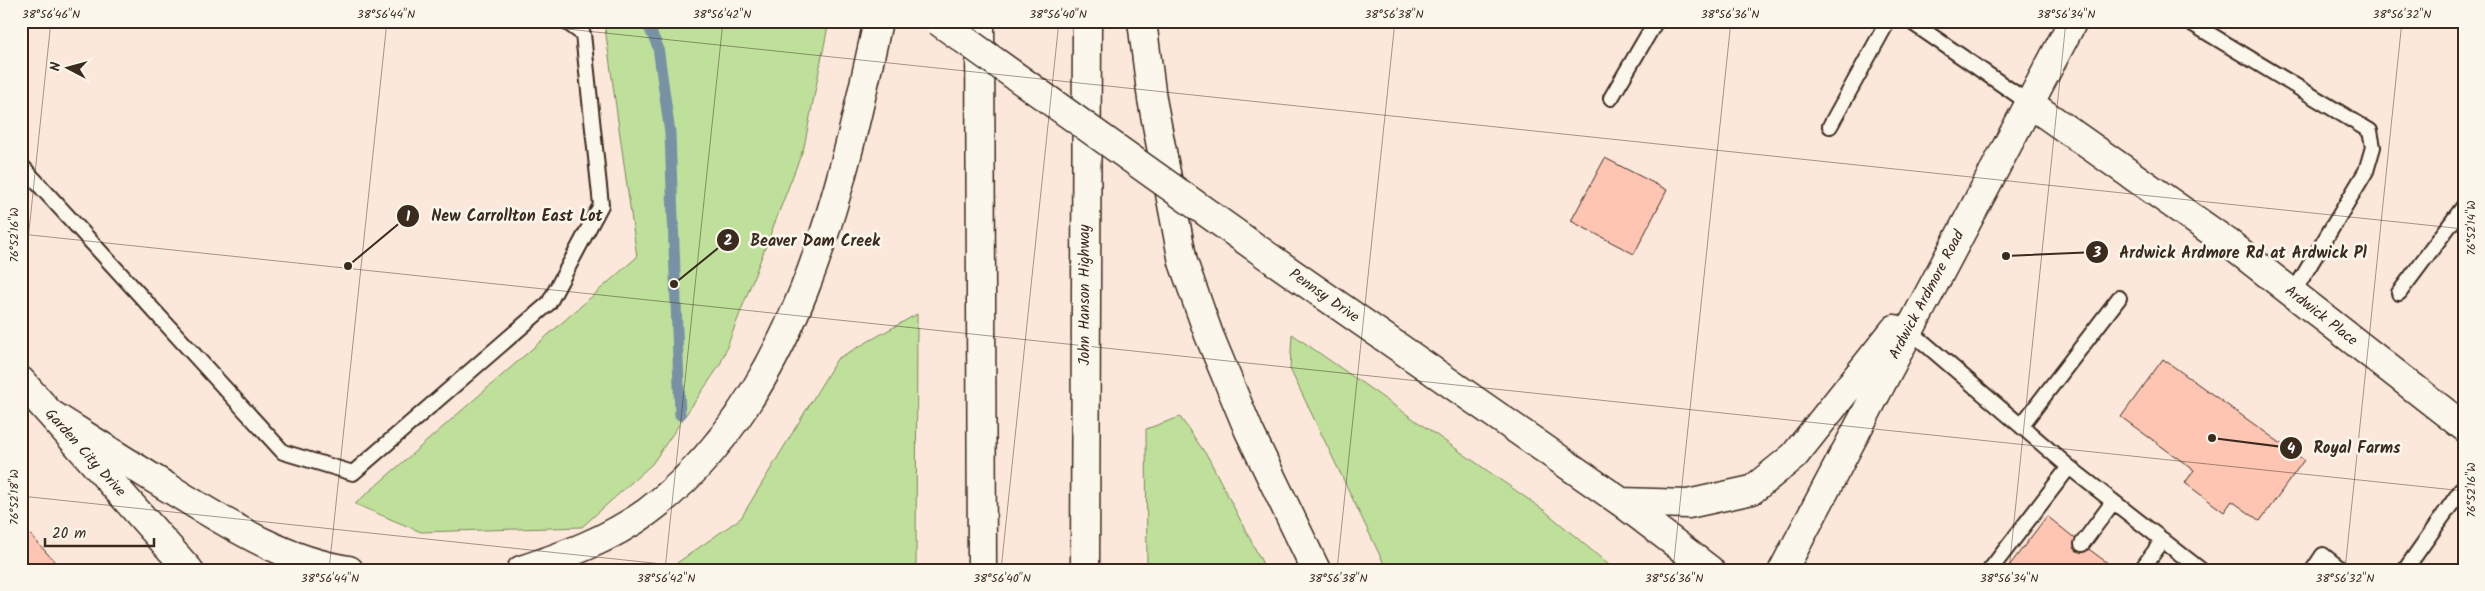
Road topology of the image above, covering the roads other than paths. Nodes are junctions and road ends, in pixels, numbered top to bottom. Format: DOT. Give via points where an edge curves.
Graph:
graph roads {
  1 [pos="565,21"];
  2 [pos="878,21"];
  3 [pos="938,21"];
  4 [pos="980,21"];
  5 [pos="1087,21"];
  6 [pos="1142,21"];
  7 [pos="1656,21"];
  8 [pos="1888,21"];
  9 [pos="1910,21"];
  10 [pos="2073,21"];
  11 [pos="2188,21"];
  12 [pos="1612,98"];
  13 [pos="2029,103"];
  14 [pos="1830,126"];
  15 [pos="21,165"];
  16 [pos="2464,206"];
  17 [pos="1935,279"];
  18 [pos="2293,293"];
  19 [pos="2399,293"];
  20 [pos="2119,298"];
  21 [pos="1909,330"];
  22 [pos="21,381"];
  23 [pos="50,414"];
  24 [pos="2021,426"];
  25 [pos="2464,428"];
  26 [pos="2069,467"];
  27 [pos="2464,486"];
  28 [pos="1622,502"];
  29 [pos="2113,502"];
  30 [pos="2163,540"];
  31 [pos="2082,544"];
  32 [pos="189,570"];
  33 [pos="349,570"];
  34 [pos="521,570"];
  35 [pos="982,570"];
  36 [pos="1085,570"];
  37 [pos="1316,570"];
  38 [pos="1710,570"];
  39 [pos="1783,570"];
  40 [pos="1990,570"];
  41 [pos="2141,570"];
  42 [pos="2201,570"];
  43 [pos="2312,570"];
  44 [pos="2342,570"];
  45 [pos="2405,570"];
  1 -- 15 [label="lane" via="583,34 602,205 549,303 353,473 283,452"];
  2 -- 34 [label="main road" via="856,124 816,258 793,318 759,385 684,481 646,512 576,552"];
  3 -- 28 [label="main road, Pennsy Drive, bridge" via="1276,262"];
  4 -- 35 [label="main road"];
  5 -- 36 [label="main road, John Hanson Highway"];
  6 -- 37 [label="main road" via="1152,99 1183,262 1249,431"];
  7 -- 12 [label="lane"];
  8 -- 14 [label="lane"];
  9 -- 13 [label="lane"];
  10 -- 13 [label="main road, Ardwick Ardmore Road"];
  11 -- 18 [label="lane" via="2370,131 2373,148 2366,171"];
  13 -- 17 [label="main road, Ardwick Ardmore Road"];
  13 -- 18 [label="main road, Ardwick Place" via="2231,245"];
  16 -- 19 [label="lane"];
  17 -- 21 [label="main road, Ardwick Ardmore Road"];
  17 -- 28 [label="main road" via="1794,456 1752,490 1688,504"];
  18 -- 25 [label="main road, Ardwick Place"];
  20 -- 24 [label="lane"];
  21 -- 24 [label="lane"];
  21 -- 39 [label="main road, Ardwick Ardmore Road"];
  22 -- 23 [label="main road, Garden City Drive"];
  23 -- 32 [label="main road, Garden City Drive"];
  23 -- 33 [label="main road" via="266,544 330,567"];
  24 -- 26 [label="lane"];
  26 -- 29 [label="lane"];
  26 -- 40 [label="lane"];
  27 -- 45 [label="lane"];
  28 -- 38 [label="main road, Pennsy Drive"];
  29 -- 30 [label="lane"];
  29 -- 31 [label="lane"];
  30 -- 41 [label="lane"];
  30 -- 42 [label="lane"];
  43 -- 44 [label="lane" via="2323,555"];
}
